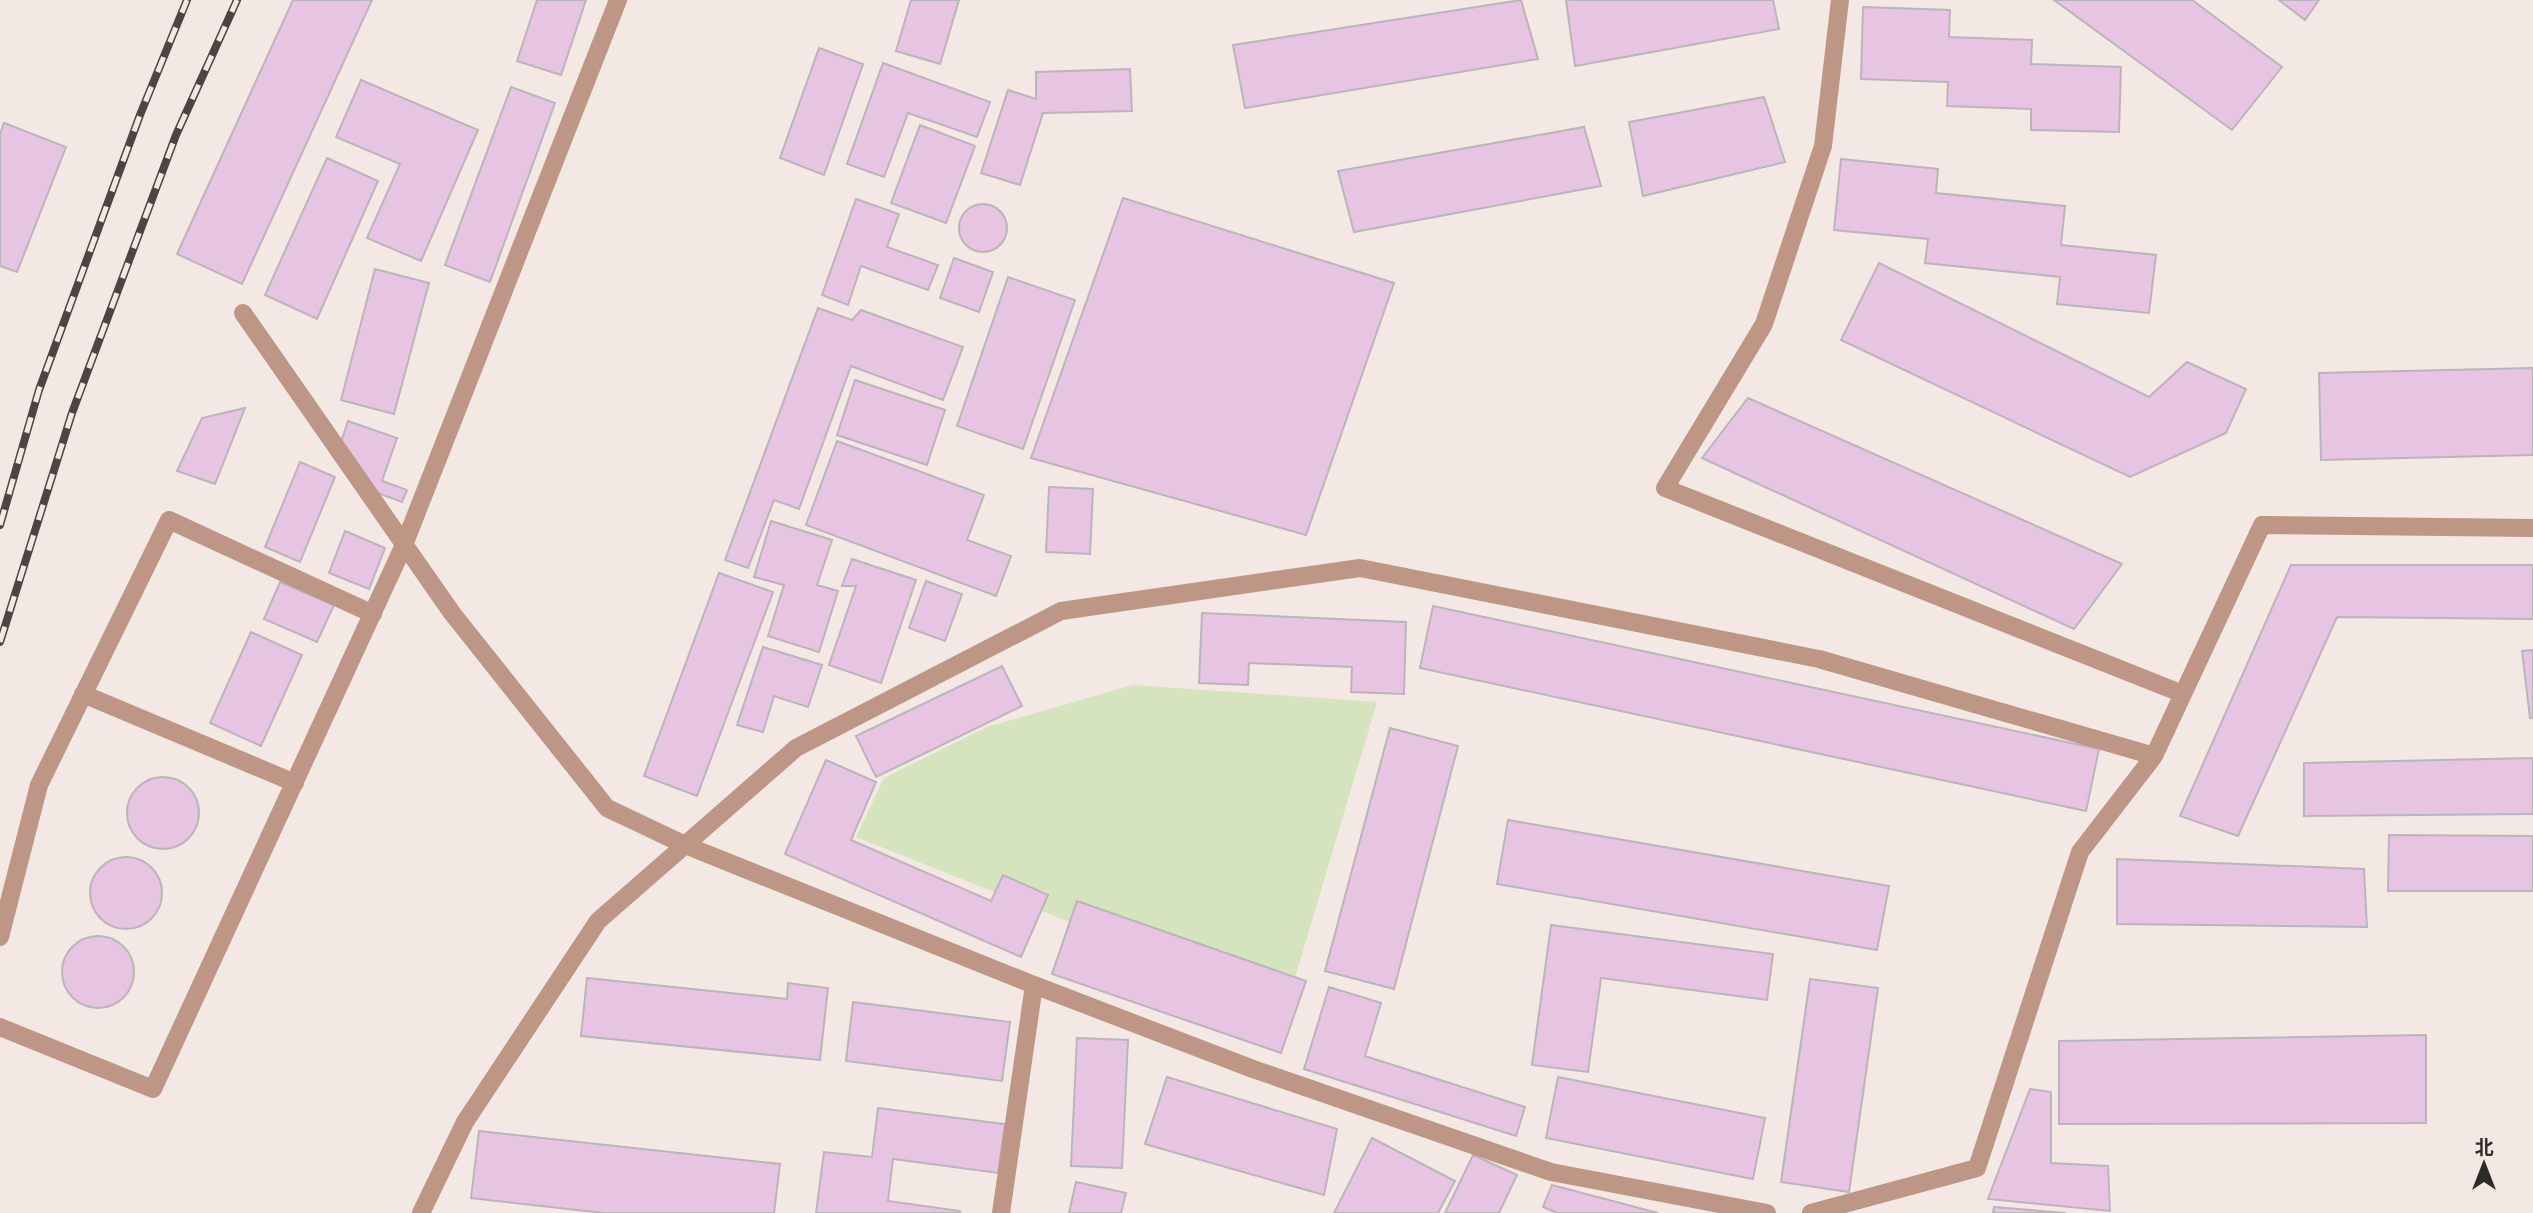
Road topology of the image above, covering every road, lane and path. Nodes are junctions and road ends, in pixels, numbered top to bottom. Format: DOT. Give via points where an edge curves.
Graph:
graph roads {
  1 [pos="618,0"];
  2 [pos="1840,0"];
  3 [pos="243,313"];
  4 [pos="2533,528"];
  5 [pos="404,545"];
  6 [pos="373,614"];
  7 [pos="83,694"];
  8 [pos="2183,694"];
  9 [pos="2154,757"];
  10 [pos="295,783"];
  11 [pos="685,845"];
  12 [pos="0,937"];
  13 [pos="1034,985"];
  14 [pos="0,1027"];
  15 [pos="421,1213"];
  16 [pos="1001,1213"];
  17 [pos="1767,1213"];
  18 [pos="1811,1213"];
  1 -- 5 [label="street"];
  2 -- 8 [label="street" via="1823,146 1764,324 1665,488"];
  3 -- 5 [label="street"];
  4 -- 8 [label="street" via="2262,525"];
  5 -- 6 [label="street"];
  5 -- 11 [label="street" via="452,613 607,808"];
  6 -- 7 [label="street" via="169,520"];
  6 -- 10 [label="street"];
  7 -- 10 [label="street"];
  7 -- 12 [label="street" via="39,785"];
  8 -- 9 [label="street"];
  9 -- 11 [label="street" via="1819,659 1360,568 1061,611 796,748"];
  9 -- 18 [label="street" via="2080,852 1977,1168"];
  10 -- 14 [label="street" via="153,1089"];
  11 -- 13 [label="street"];
  11 -- 15 [label="street" via="598,921 464,1122"];
  13 -- 16 [label="street"];
  13 -- 17 [label="street" via="1253,1069 1551,1172"];
}
